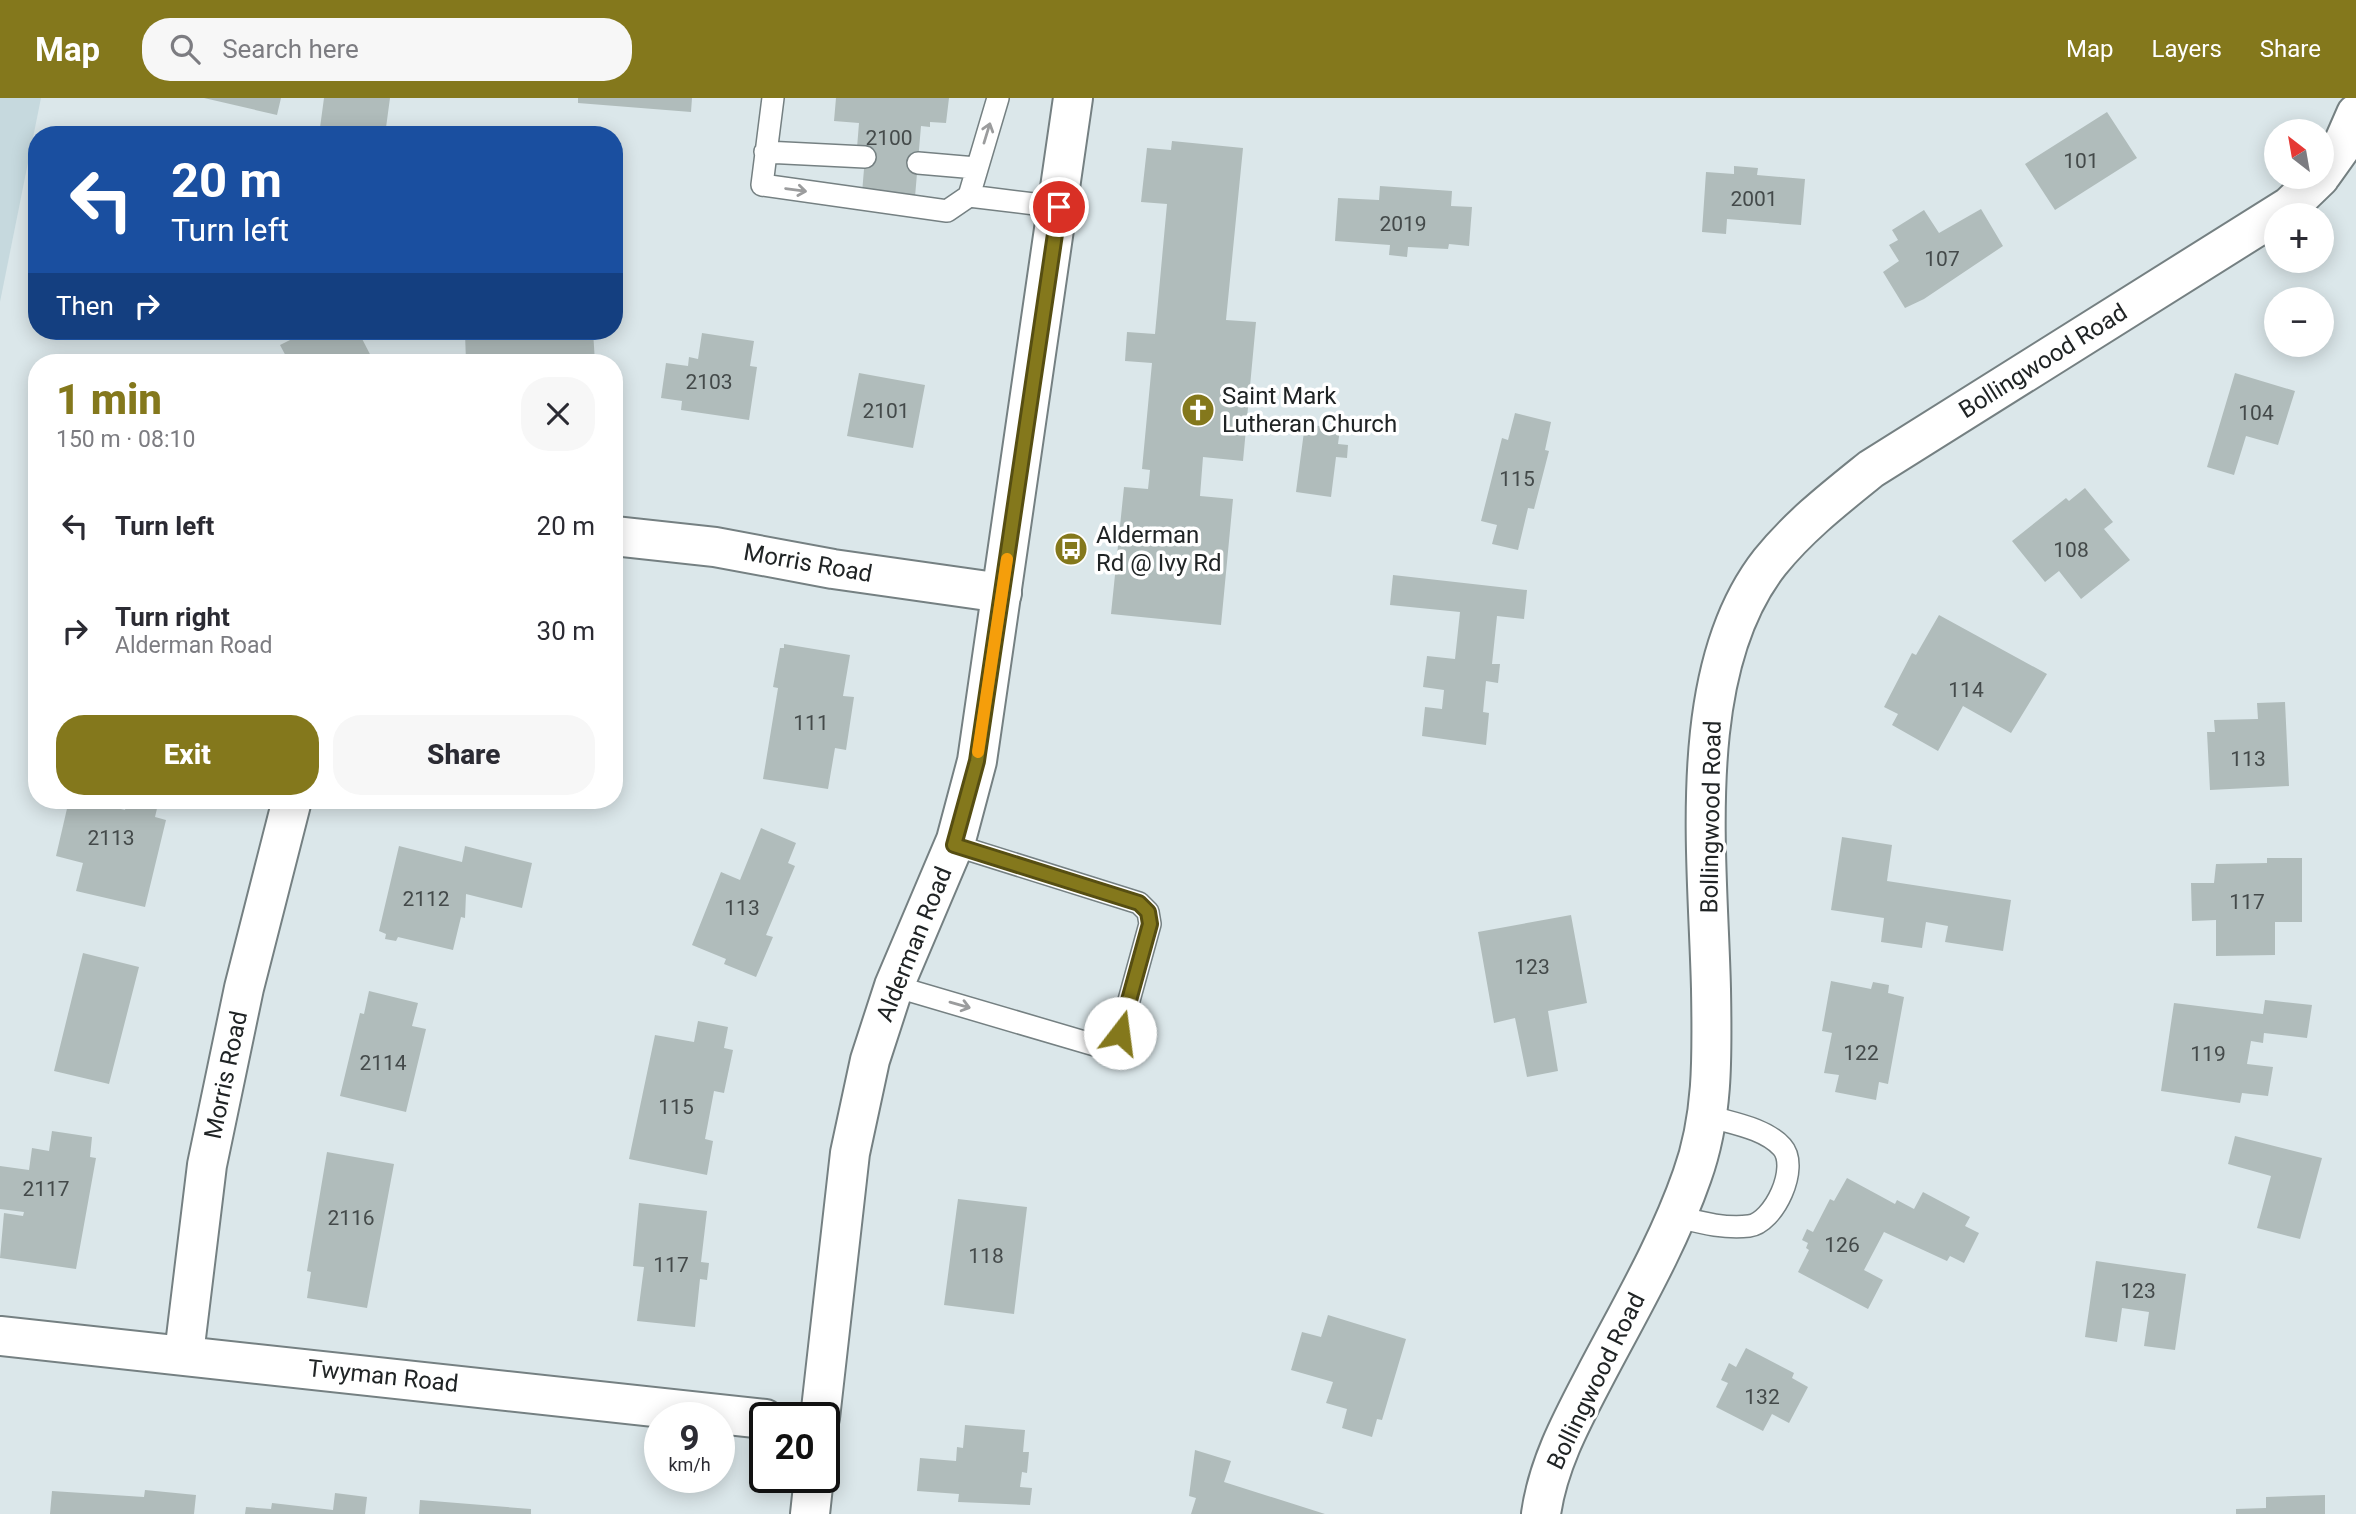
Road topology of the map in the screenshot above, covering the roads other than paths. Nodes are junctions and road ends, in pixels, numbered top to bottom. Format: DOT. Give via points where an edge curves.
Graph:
graph roads {
  1 [pos="773,98"];
  2 [pos="998,98"];
  3 [pos="1073,98"];
  4 [pos="2356,114"];
  5 [pos="765,152"];
  6 [pos="865,157"];
  7 [pos="2334,157"];
  8 [pos="918,163"];
  9 [pos="976,168"];
  10 [pos="2307,189"];
  11 [pos="969,196"];
  12 [pos="1059,207"];
  13 [pos="623,537"];
  14 [pos="1002,593"];
  15 [pos="290,809"];
  16 [pos="954,845"];
  17 [pos="894,986"];
  18 [pos="1708,1116"];
  19 [pos="1674,1216"];
  20 [pos="0,1336"];
  21 [pos="184,1354"];
  22 [pos="822,1402"];
  23 [pos="749,1417"];
  24 [pos="812,1493"];
  25 [pos="810,1514"];
  26 [pos="1541,1514"];
  1 -- 5 [label="lane"];
  9 -- 2 [label="lane, one-way"];
  3 -- 12 [label="street, Alderman Road"];
  4 -- 7 [label="street, Bollingwood Road"];
  5 -- 6 [label="lane"];
  5 -- 11 [label="lane, one-way" via="762,185 947,211"];
  8 -- 9 [label="lane"];
  9 -- 11 [label="lane"];
  10 -- 18 [label="street, Bollingwood Road" via="2290,206 1871,469 1814,514 1769,564 1740,613 1720,667 1709,724 1713,1067"];
  11 -- 12 [label="lane"];
  12 -- 14 [label="street, Alderman Road"];
  13 -- 14 [label="street, Morris Road" via="715,547"];
  14 -- 16 [label="street, Alderman Road" via="977,761"];
  15 -- 21 [label="street, Morris Road" via="244,988 207,1165"];
  16 -- 17 [label="street, Alderman Road"];
  17 -- 16 [label="lane, one-way" via="1098,1046 1120,1033 1150,924 1148,912 1139,903"];
  17 -- 22 [label="street, Alderman Road" via="870,1060 850,1153"];
  18 -- 19 [label="street, Bollingwood Road" via="1692,1176"];
  18 -- 19 [label="lane" via="1775,1140 1785,1150 1789,1164 1785,1184 1774,1209 1752,1226 1718,1226"];
  19 -- 26 [label="street, Bollingwood Road" via="1561,1445"];
  20 -- 21 [label="street, Twyman Road"];
  21 -- 23 [label="street, Twyman Road"];
  24 -- 25 [label="street"];
}
